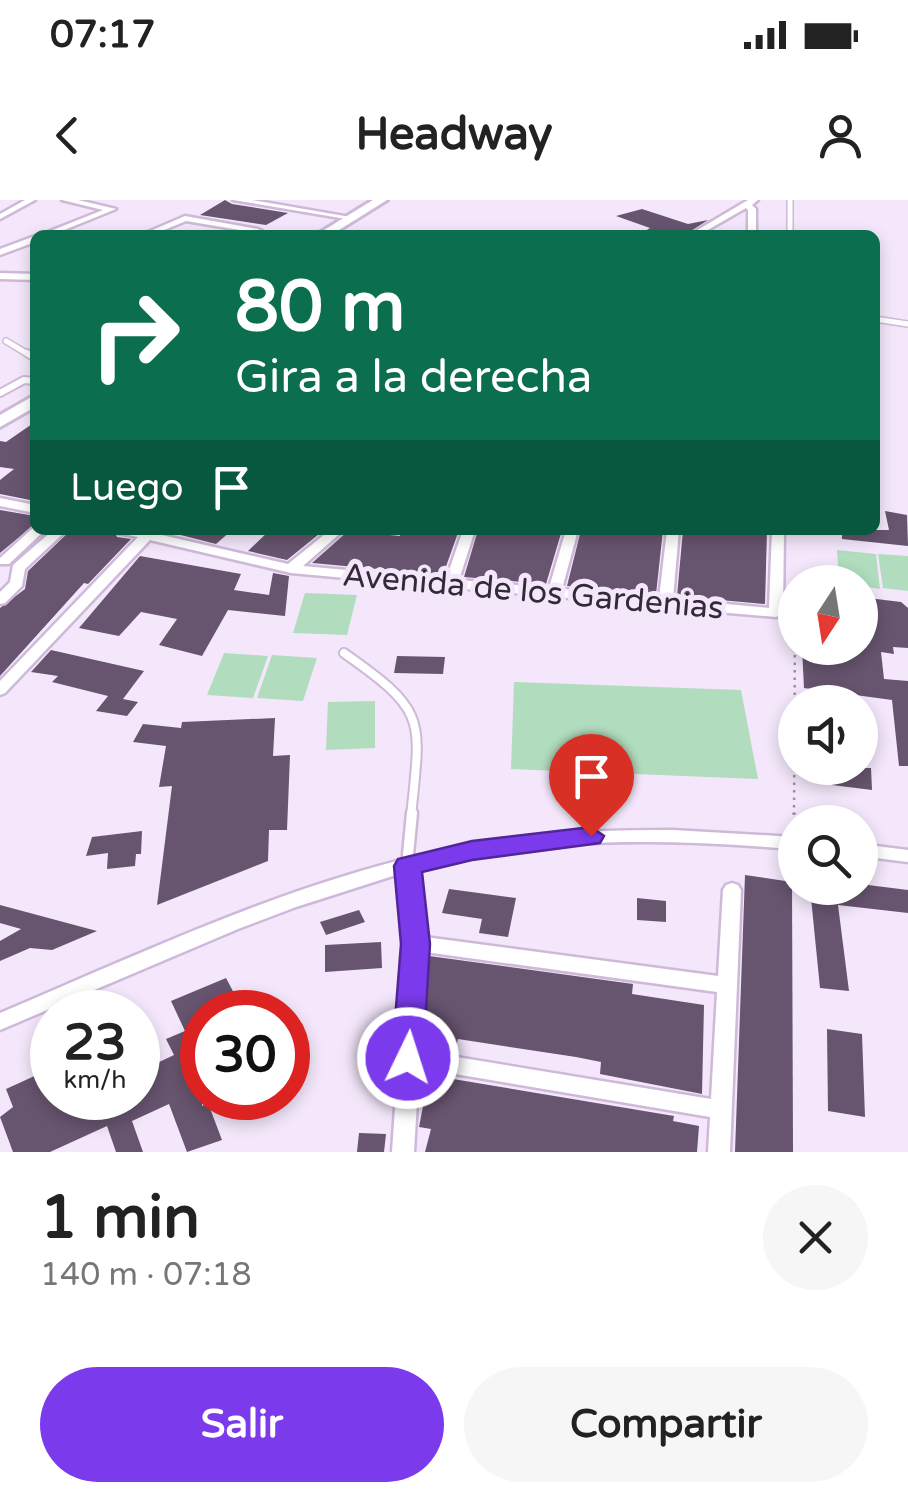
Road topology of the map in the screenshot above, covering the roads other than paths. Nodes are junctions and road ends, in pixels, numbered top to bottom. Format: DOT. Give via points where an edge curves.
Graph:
graph roads {
  1 [pos="31,200"];
  2 [pos="66,200"];
  3 [pos="238,200"];
  4 [pos="381,200"];
  5 [pos="392,200"];
  6 [pos="790,200"];
  7 [pos="751,203"];
  8 [pos="0,217"];
  9 [pos="352,218"];
  10 [pos="57,230"];
  11 [pos="157,230"];
  12 [pos="258,230"];
  13 [pos="333,230"];
  14 [pos="335,230"];
  15 [pos="702,230"];
  16 [pos="752,230"];
  17 [pos="790,230"];
  18 [pos="30,241"];
  19 [pos="0,252"];
  20 [pos="0,276"];
  21 [pos="30,277"];
  22 [pos="880,319"];
  23 [pos="908,324"];
  24 [pos="6,341"];
  25 [pos="30,355"];
  26 [pos="30,381"];
  27 [pos="0,393"];
  28 [pos="30,403"];
  29 [pos="30,415"];
  30 [pos="0,422"];
  31 [pos="0,434"];
  32 [pos="0,502"];
  33 [pos="30,509"];
  34 [pos="34,535"];
  35 [pos="55,535"];
  36 [pos="143,535"];
  37 [pos="332,535"];
  38 [pos="468,535"];
  39 [pos="571,535"];
  40 [pos="672,535"];
  41 [pos="778,535"];
  42 [pos="147,536"];
  43 [pos="4,560"];
  44 [pos="291,570"];
  45 [pos="450,586"];
  46 [pos="554,595"];
  47 [pos="0,600"];
  48 [pos="665,605"];
  49 [pos="344,653"];
  50 [pos="0,690"];
  51 [pos="778,842"];
  52 [pos="878,852"];
  53 [pos="908,856"];
  54 [pos="407,866"];
  55 [pos="732,890"];
  56 [pos="416,944"];
  57 [pos="726,985"];
  58 [pos="0,1022"];
  59 [pos="408,1058"];
  60 [pos="722,1110"];
  61 [pos="403,1152"];
  62 [pos="719,1152"];
  1 -- 8 [label="street"];
  2 -- 10 [label="street" via="112,209"];
  3 -- 9 [label="street"];
  4 -- 9 [label="main road"];
  5 -- 14 [label="main road"];
  6 -- 17 [label="lane"];
  7 -- 15 [label="street"];
  7 -- 16 [label="street"];
  9 -- 13 [label="main road"];
  11 -- 12 [label="street" via="185,218"];
  18 -- 19 [label="street"];
  20 -- 21 [label="street"];
  22 -- 23 [label="lane"];
  24 -- 25 [label="lane"];
  26 -- 27 [label="lane"];
  28 -- 30 [label="main road"];
  29 -- 31 [label="main road"];
  32 -- 33 [label="street"];
  34 -- 43 [label="street"];
  35 -- 47 [label="street" via="18,568 17,583"];
  36 -- 42 [label="street, Avenida de los Gardenias"];
  37 -- 44 [label="street"];
  38 -- 45 [label="street"];
  39 -- 46 [label="street"];
  40 -- 48 [label="street"];
  41 -- 48 [label="street, Avenida de los Gardenias" via="776,613"];
  42 -- 44 [label="street, Avenida de los Gardenias"];
  42 -- 50 [label="street"];
  44 -- 45 [label="street, Avenida de los Gardenias"];
  45 -- 46 [label="street, Avenida de los Gardenias"];
  46 -- 48 [label="street, Avenida de los Gardenias"];
  49 -- 54 [label="lane" via="405,698 416,714"];
  51 -- 54 [label="street" via="591,836 472,850"];
  52 -- 53 [label="street"];
  54 -- 56 [label="street"];
  54 -- 58 [label="street" via="297,898"];
  55 -- 57 [label="street"];
  56 -- 57 [label="street"];
  56 -- 59 [label="street"];
  57 -- 60 [label="street"];
  59 -- 60 [label="street"];
  59 -- 61 [label="street"];
  60 -- 62 [label="street"];
}
